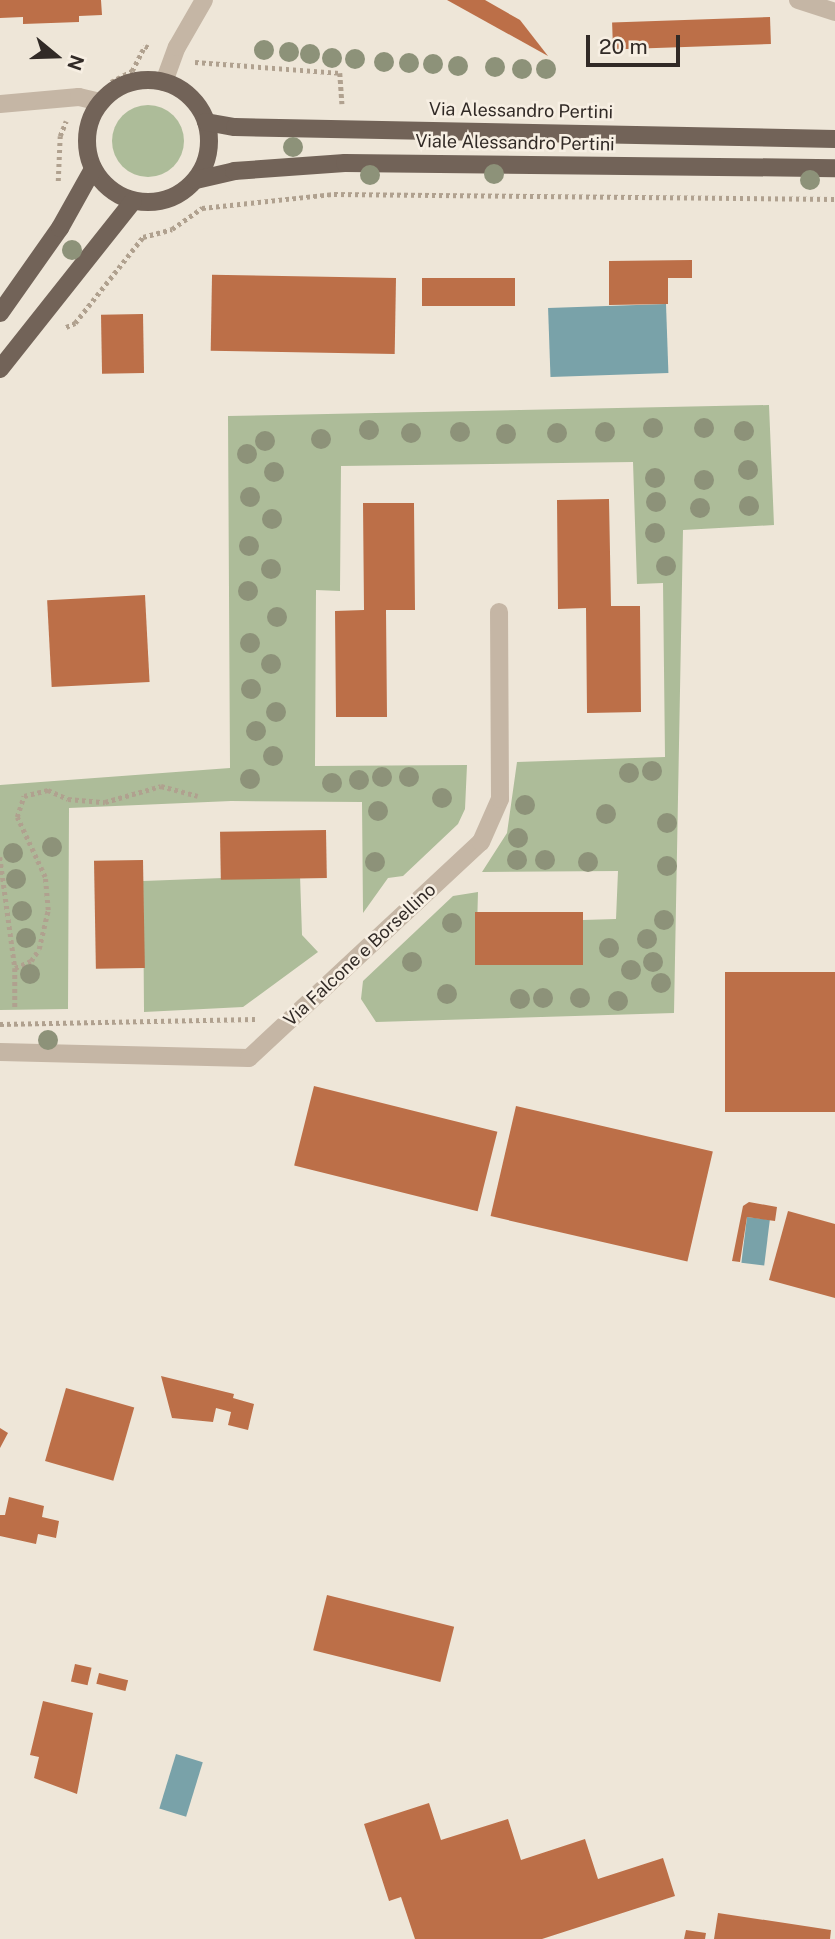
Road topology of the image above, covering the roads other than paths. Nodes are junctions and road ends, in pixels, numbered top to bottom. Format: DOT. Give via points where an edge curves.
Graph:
graph roads {
  1 [pos="204,0"];
  2 [pos="798,0"];
  3 [pos="835,12"];
  4 [pos="164,82"];
  5 [pos="101,102"];
  6 [pos="0,104"];
  7 [pos="206,122"];
  8 [pos="835,139"];
  9 [pos="835,168"];
  10 [pos="93,169"];
  11 [pos="196,180"];
  12 [pos="133,201"];
  13 [pos="0,313"];
  14 [pos="0,369"];
  15 [pos="499,612"];
  16 [pos="0,1052"];
  1 -- 4 [label="street"];
  2 -- 3 [label="street"];
  4 -- 5 [label="main road" via="130,83"];
  4 -- 7 [label="main road" via="197,104"];
  5 -- 6 [label="street" via="79,97"];
  5 -- 10 [label="main road" via="87,134"];
  7 -- 8 [label="main road, Via Alessandro Pertini" via="344,130"];
  7 -- 11 [label="main road" via="208,152"];
  9 -- 11 [label="main road, Viale Alessandro Pertini" via="345,163 233,172"];
  10 -- 12 [label="main road" via="116,194"];
  10 -- 13 [label="main road" via="60,229"];
  11 -- 12 [label="main road" via="167,200"];
  12 -- 14 [label="main road"];
  15 -- 16 [label="street, Via Falcone e Borsellino" via="500,799 481,842 249,1058"];
}
